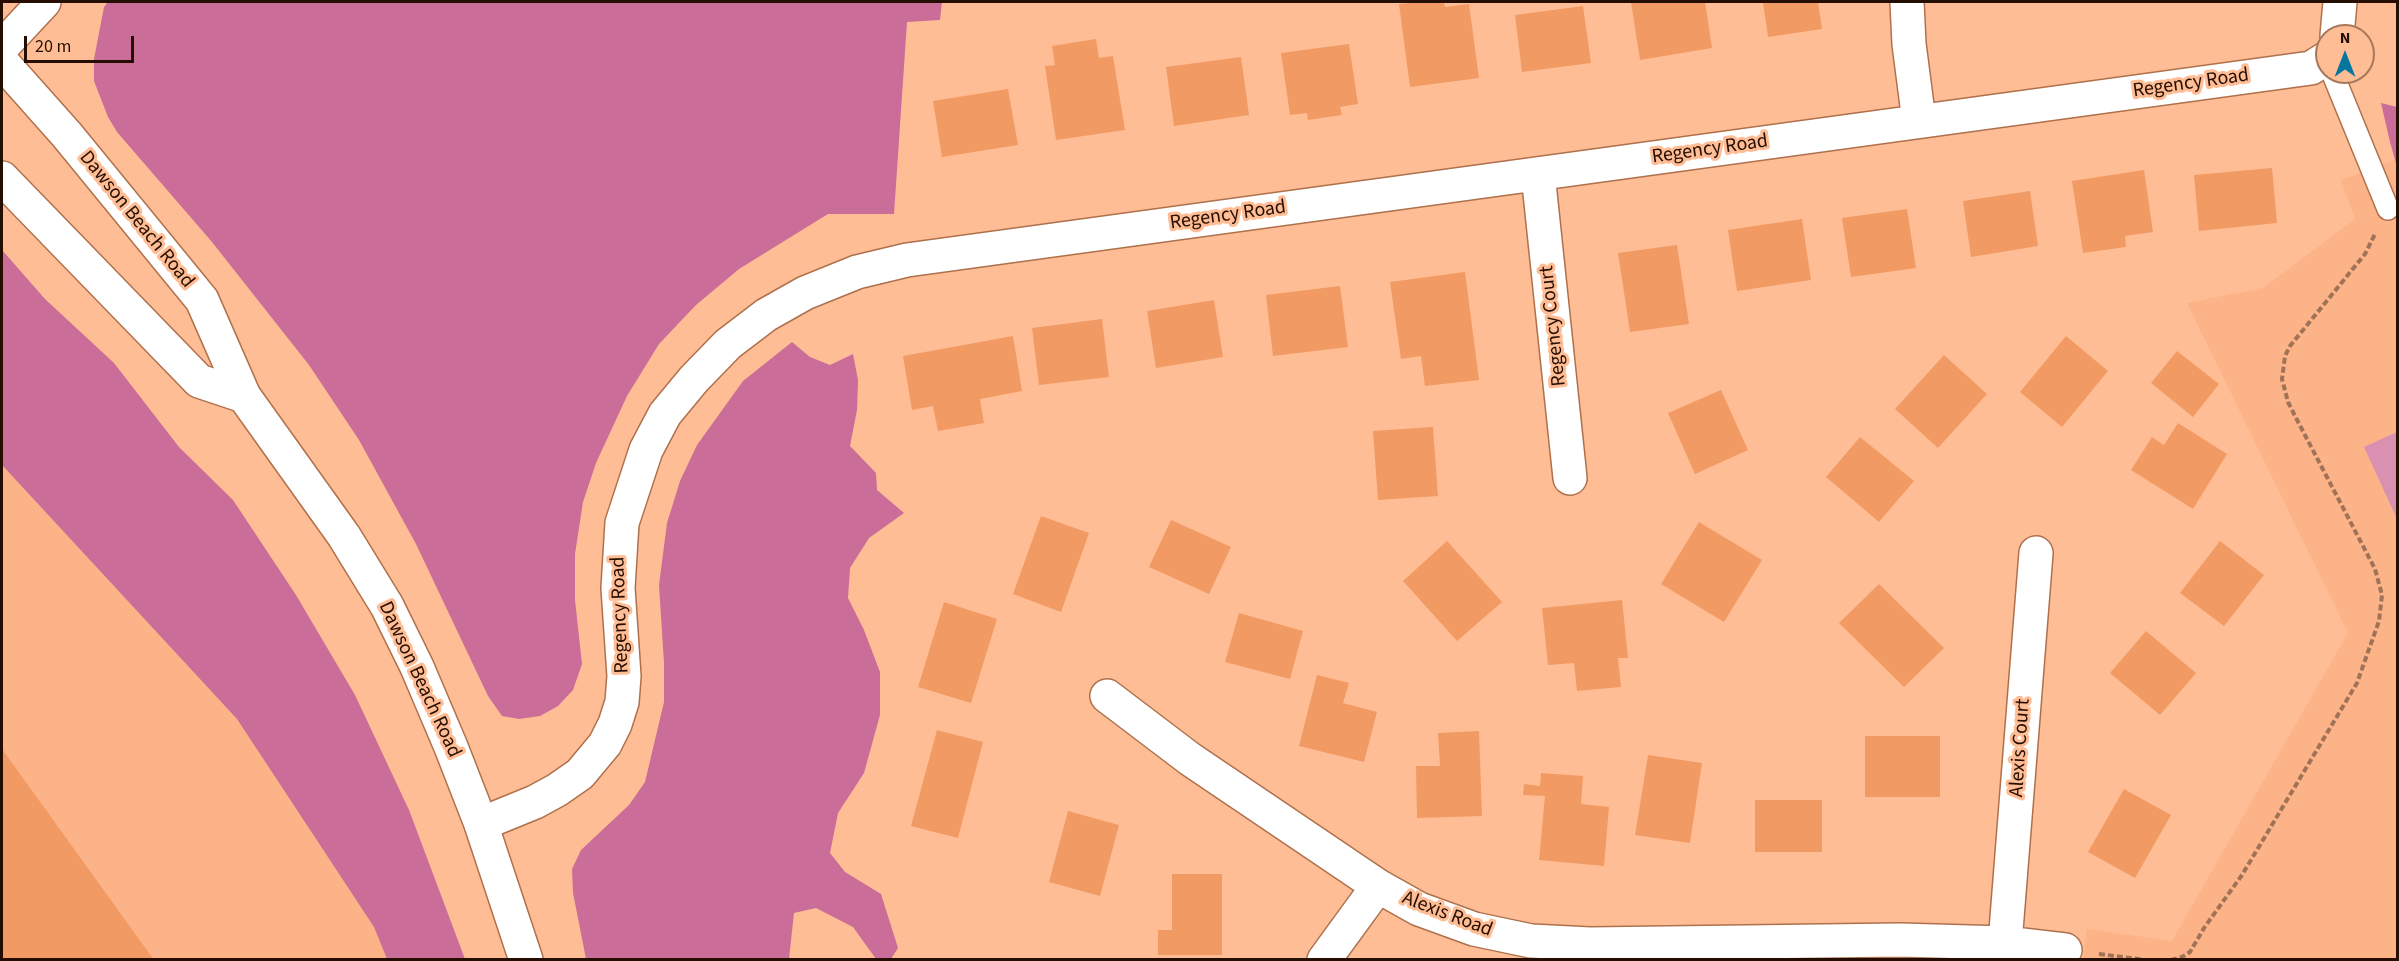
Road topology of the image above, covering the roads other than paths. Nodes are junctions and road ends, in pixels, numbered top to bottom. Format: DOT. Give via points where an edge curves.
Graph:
graph roads {
  1 [pos="44,2"];
  2 [pos="1907,2"];
  3 [pos="2340,2"];
  4 [pos="2338,24"];
  5 [pos="2,47"];
  6 [pos="2,62"];
  7 [pos="2315,66"];
  8 [pos="2337,84"];
  9 [pos="1919,121"];
  10 [pos="1538,174"];
  11 [pos="2,178"];
  12 [pos="2386,204"];
  13 [pos="244,396"];
  14 [pos="1570,478"];
  15 [pos="2036,553"];
  16 [pos="1107,696"];
  17 [pos="481,824"];
  18 [pos="1378,886"];
  19 [pos="2005,943"];
  20 [pos="2065,950"];
  21 [pos="1789,951"];
  22 [pos="526,960"];
  23 [pos="1324,960"];
  1 -- 5 [label="street"];
  2 -- 9 [label="street"];
  3 -- 4 [label="street"];
  6 -- 13 [label="street, Dawson Beach Road" via="202,300"];
  7 -- 9 [label="street, Regency Road"];
  8 -- 12 [label="lane"];
  9 -- 10 [label="street, Regency Road"];
  10 -- 14 [label="street, Regency Court"];
  10 -- 17 [label="street, Regency Road" via="907,260 857,272 805,293 766,315 728,344 694,379 665,414 646,450 622,523 618,588 624,676 622,702 605,744 580,774 557,790"];
  11 -- 13 [label="street" via="200,381"];
  13 -- 17 [label="street, Dawson Beach Road" via="344,536 387,606 417,667"];
  15 -- 19 [label="street, Alexis Court"];
  16 -- 18 [label="street, Alexis Road" via="1190,759"];
  17 -- 22 [label="street, Dawson Beach Road"];
  18 -- 21 [label="street, Alexis Road" via="1419,909 1474,929 1531,941"];
  18 -- 23 [label="street"];
  19 -- 20 [label="street, Alexis Road"];
  19 -- 21 [label="street, Alexis Road" via="1900,940"];
}
